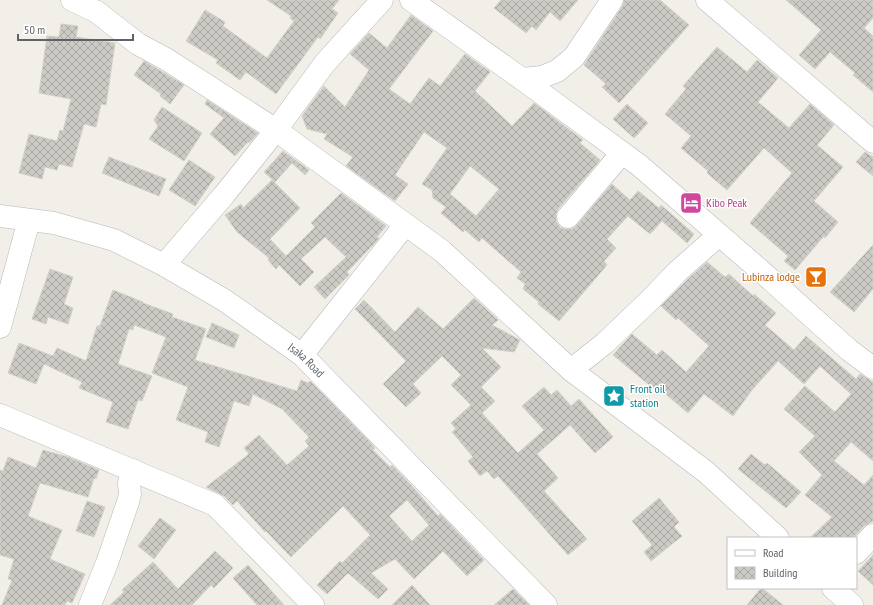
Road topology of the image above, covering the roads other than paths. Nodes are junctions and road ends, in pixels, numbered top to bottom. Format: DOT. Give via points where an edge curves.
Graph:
graph roads {
  1 [pos="72,0"];
  2 [pos="382,0"];
  3 [pos="411,0"];
  4 [pos="612,0"];
  5 [pos="707,0"];
  6 [pos="522,79"];
  7 [pos="276,130"];
  8 [pos="873,142"];
  9 [pos="622,152"];
  10 [pos="0,216"];
  11 [pos="568,217"];
  12 [pos="29,220"];
  13 [pos="406,225"];
  14 [pos="719,235"];
  15 [pos="164,265"];
  16 [pos="0,327"];
  17 [pos="302,355"];
  18 [pos="873,368"];
  19 [pos="571,370"];
  20 [pos="0,415"];
  21 [pos="133,470"];
  22 [pos="873,535"];
  23 [pos="777,537"];
  24 [pos="857,552"];
  25 [pos="834,589"];
  26 [pos="90,605"];
  27 [pos="313,605"];
  28 [pos="546,605"];
  29 [pos="852,605"];
  1 -- 7 [label="street" via="97,12 138,44 166,59"];
  2 -- 7 [label="street" via="325,62"];
  3 -- 6 [label="street"];
  4 -- 6 [label="street" via="574,57 556,71 542,77"];
  5 -- 8 [label="street"];
  6 -- 9 [label="street"];
  7 -- 13 [label="street"];
  7 -- 15 [label="street"];
  9 -- 11 [label="street"];
  9 -- 14 [label="street"];
  10 -- 12 [label="street, Isaka Road"];
  12 -- 15 [label="street, Isaka Road" via="54,223 114,240"];
  12 -- 16 [label="street"];
  13 -- 17 [label="street"];
  13 -- 19 [label="street" via="442,251"];
  14 -- 18 [label="street" via="849,350"];
  14 -- 19 [label="street" via="678,271 605,343"];
  15 -- 17 [label="street, Isaka Road" via="224,300"];
  17 -- 28 [label="street, Isaka Road"];
  19 -- 23 [label="street" via="706,472"];
  20 -- 21 [label="street"];
  21 -- 26 [label="street" via="128,502"];
  21 -- 27 [label="street" via="215,505"];
  22 -- 24 [label="street"];
  25 -- 29 [label="street"];
}
